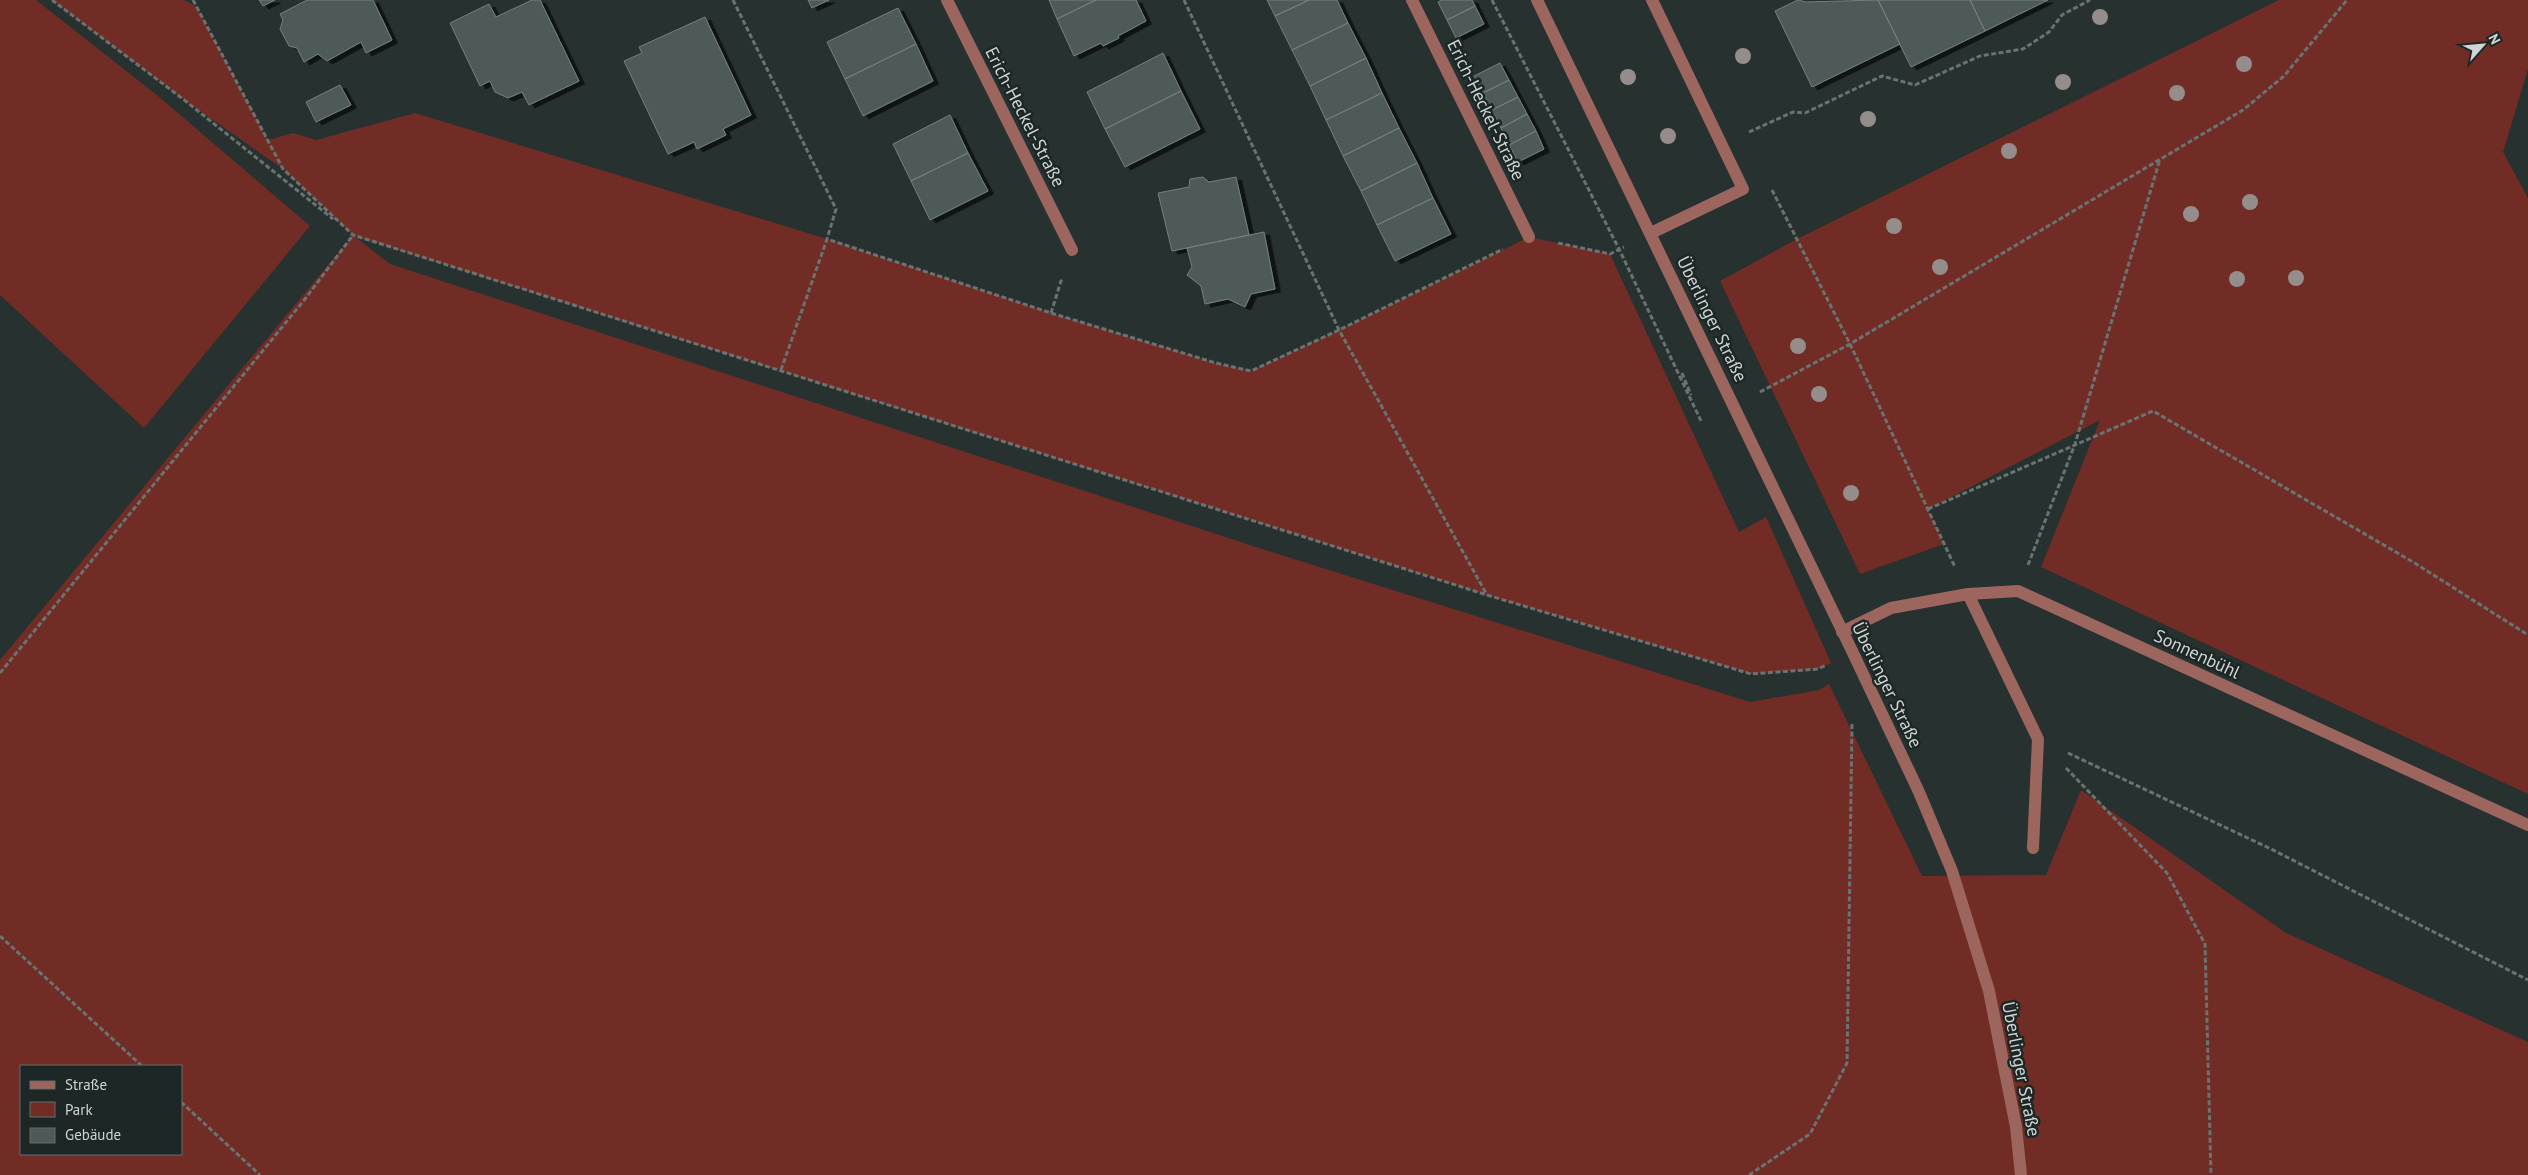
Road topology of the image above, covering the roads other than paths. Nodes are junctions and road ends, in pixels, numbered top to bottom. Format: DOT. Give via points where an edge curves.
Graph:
graph roads {
  1 [pos="947,0"];
  2 [pos="1412,0"];
  3 [pos="1537,0"];
  4 [pos="1652,0"];
  5 [pos="1651,233"];
  6 [pos="1529,236"];
  7 [pos="1072,250"];
  8 [pos="1968,594"];
  9 [pos="1842,632"];
  10 [pos="2528,825"];
  11 [pos="2032,848"];
  12 [pos="2021,1175"];
  1 -- 7 [label="street, Erich-Heckel-Straße"];
  2 -- 6 [label="street, Erich-Heckel-Straße"];
  3 -- 5 [label="street, Überlinger Straße"];
  4 -- 5 [label="street" via="1743,188"];
  5 -- 9 [label="street, Überlinger Straße"];
  8 -- 9 [label="street, Sonnenbühl" via="1891,608"];
  8 -- 10 [label="street, Sonnenbühl" via="2018,591"];
  8 -- 11 [label="street" via="2038,739"];
  9 -- 12 [label="street, Überlinger Straße" via="1919,792 1952,871 1989,990 2016,1127"];
}
